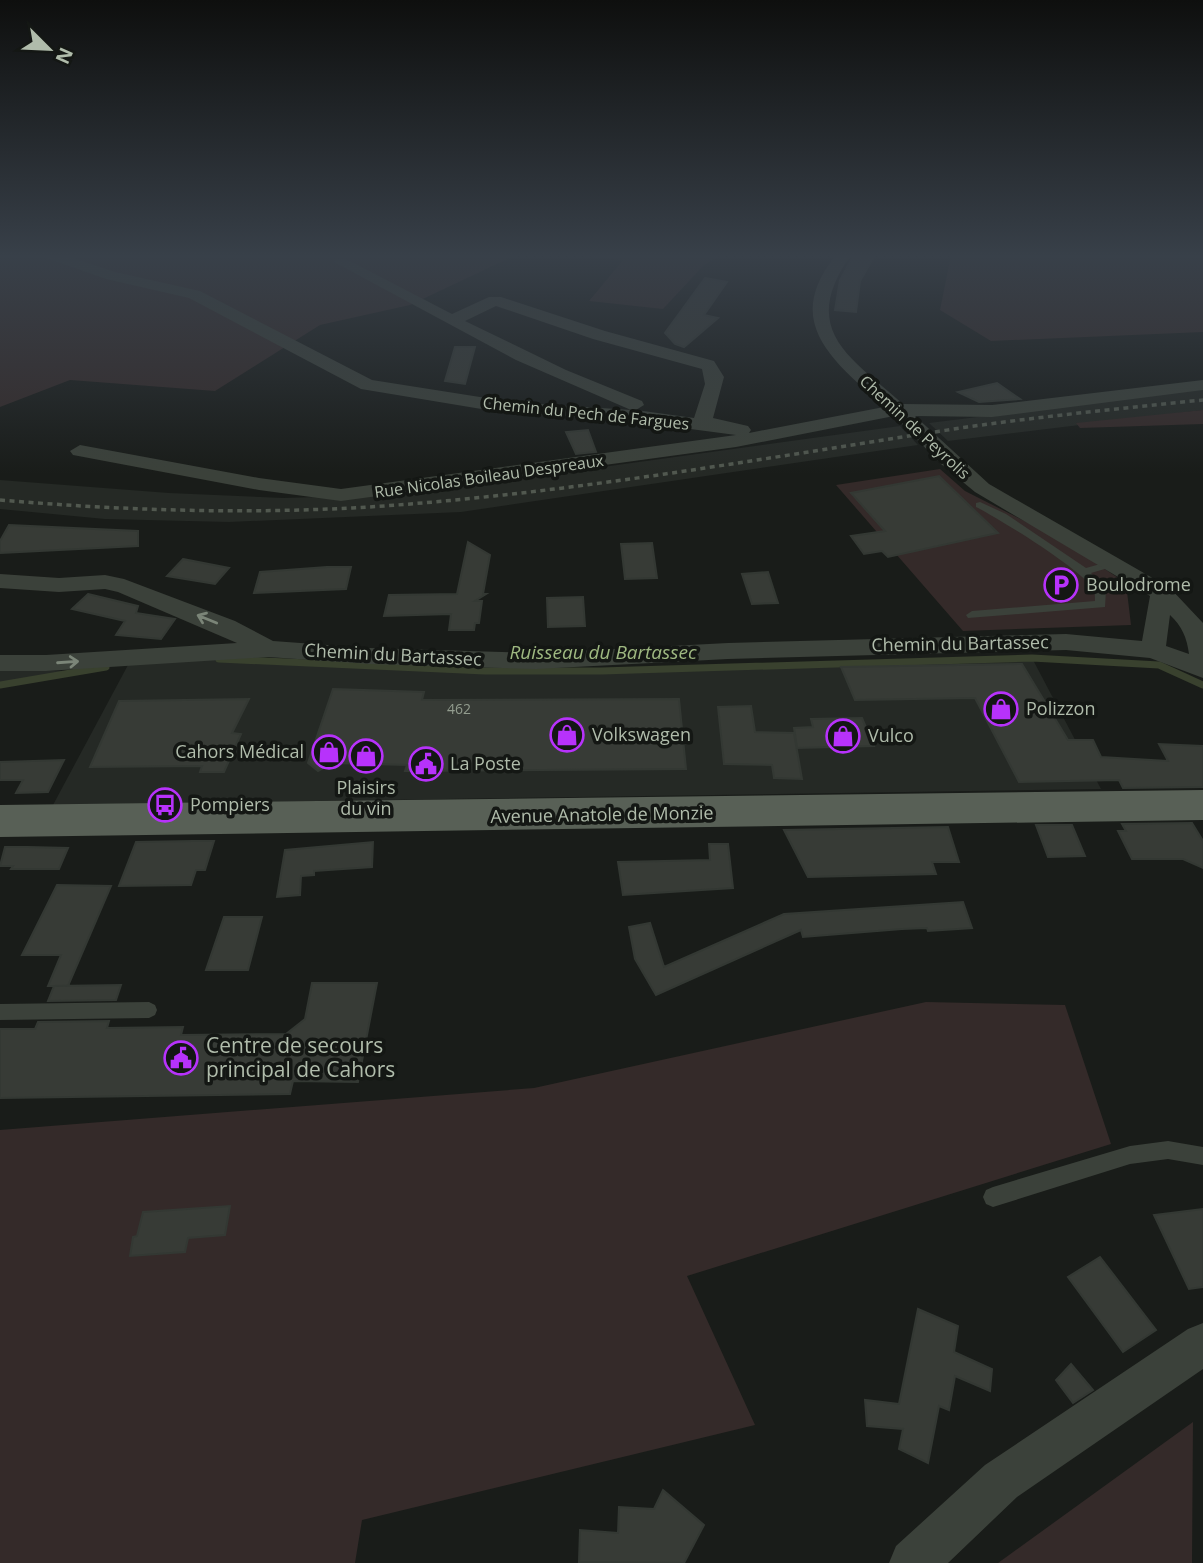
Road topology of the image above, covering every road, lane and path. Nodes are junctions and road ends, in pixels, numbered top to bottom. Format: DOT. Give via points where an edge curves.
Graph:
graph roads {
  1 [pos="259,328"];
  2 [pos="469,328"];
  3 [pos="578,328"];
  4 [pos="823,328"];
  5 [pos="1183,374"];
  6 [pos="1203,374"];
  7 [pos="1203,385"];
  8 [pos="898,410"];
  9 [pos="674,419"];
  10 [pos="718,428"];
  11 [pos="771,434"];
  12 [pos="80,452"];
  13 [pos="980,505"];
  14 [pos="1111,564"];
  15 [pos="1084,572"];
  16 [pos="0,581"];
  17 [pos="1162,593"];
  18 [pos="972,615"];
  19 [pos="268,649"];
  20 [pos="1153,650"];
  21 [pos="0,663"];
  22 [pos="1202,668"];
  23 [pos="1203,805"];
  24 [pos="0,821"];
  25 [pos="149,1010"];
  26 [pos="0,1012"];
  27 [pos="1203,1156"];
  28 [pos="993,1197"];
  29 [pos="1203,1344"];
  30 [pos="913,1563"];
  1 -- 9 [label="street, Chemin du Pech de Fargues" via="367,385 511,408"];
  2 -- 9 [label="street" via="577,383"];
  3 -- 10 [label="street" via="708,365 716,377 703,420"];
  4 -- 8 [label="street, Chemin de Peyrolis" via="842,358"];
  5 -- 6 [label="street"];
  7 -- 8 [label="street, Rue Nicolas Boileau Despreaux" via="992,411"];
  8 -- 11 [label="street, Rue Nicolas Boileau Despreaux"];
  8 -- 14 [label="street, Chemin de Peyrolis" via="958,471"];
  9 -- 10 [label="street, Chemin du Pech de Fargues"];
  10 -- 11 [label="street, Chemin du Pech de Fargues"];
  11 -- 12 [label="street, Rue Nicolas Boileau Despreaux" via="341,495"];
  13 -- 15 [label="lane"];
  14 -- 15 [label="lane"];
  14 -- 17 [label="street, Chemin de Peyrolis"];
  15 -- 18 [label="lane" via="1100,590 1101,604"];
  19 -- 16 [label="street, one-way" via="124,586"];
  17 -- 20 [label="street"];
  17 -- 22 [label="street, Chemin de Peyrolis" via="1189,621 1200,643"];
  19 -- 20 [label="street, Chemin du Bartassec" via="536,661 977,643 1066,642"];
  21 -- 19 [label="street, Chemin du Bartassec, one-way"];
  20 -- 22 [label="street, Chemin du Bartassec"];
  23 -- 24 [label="main road, Avenue Anatole de Monzie"];
  25 -- 26 [label="lane"];
  27 -- 28 [label="lane" via="1168,1150 1130,1155"];
  29 -- 30 [label="street" via="1001,1481"];
}
